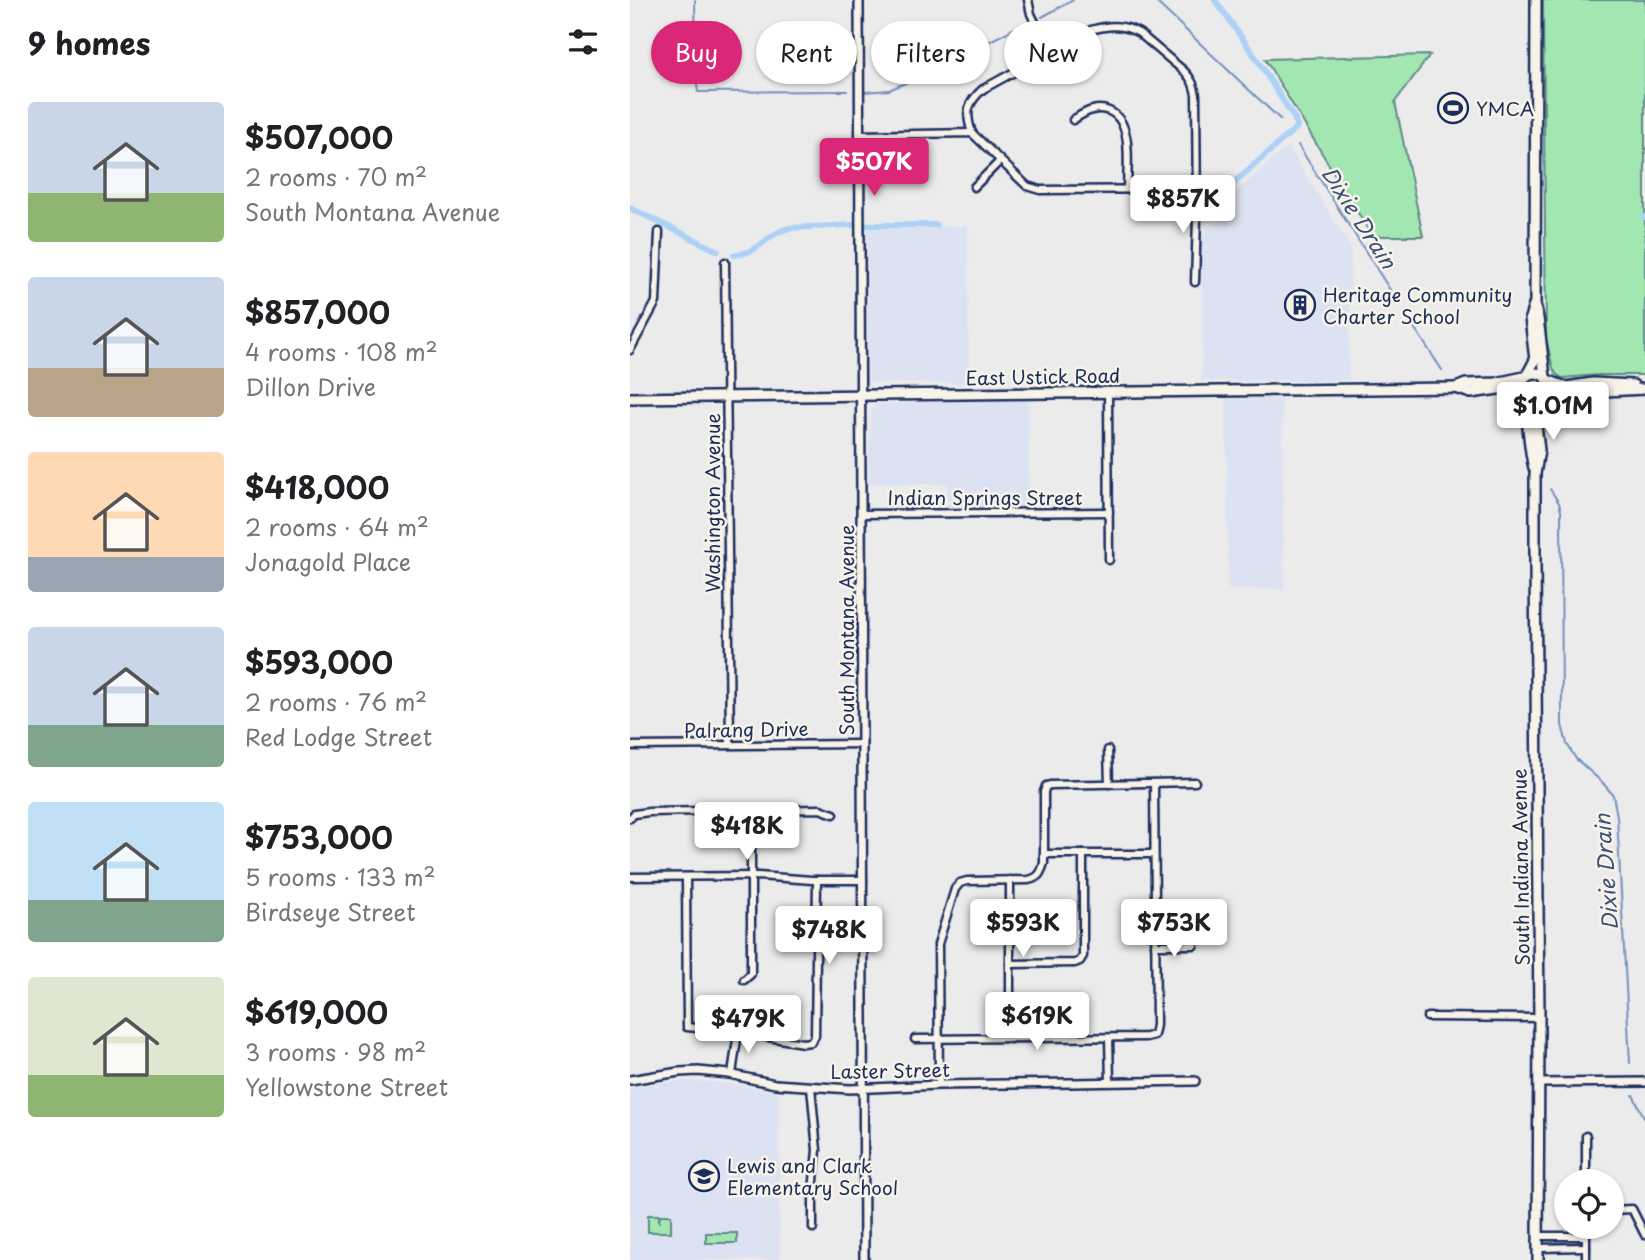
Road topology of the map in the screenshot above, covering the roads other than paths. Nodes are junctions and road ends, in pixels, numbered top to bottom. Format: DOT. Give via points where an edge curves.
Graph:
graph roads {
  1 [pos="859,0"];
  2 [pos="1028,0"];
  3 [pos="1536,0"];
  4 [pos="1034,21"];
  5 [pos="1102,27"];
  6 [pos="1004,77"];
  7 [pos="1073,120"];
  8 [pos="972,133"];
  9 [pos="860,135"];
  10 [pos="1000,161"];
  11 [pos="974,187"];
  12 [pos="1197,188"];
  13 [pos="1127,189"];
  14 [pos="659,232"];
  15 [pos="725,262"];
  16 [pos="1195,282"];
  17 [pos="1535,304"];
  18 [pos="630,350"];
  19 [pos="1526,376"];
  20 [pos="1546,378"];
  21 [pos="1645,387"];
  22 [pos="1456,388"];
  23 [pos="1108,392"];
  24 [pos="1521,393"];
  25 [pos="861,396"];
  26 [pos="727,397"];
  27 [pos="630,398"];
  28 [pos="1544,398"];
  29 [pos="1535,474"];
  30 [pos="1109,512"];
  31 [pos="862,513"];
  32 [pos="1109,560"];
  33 [pos="862,744"];
  34 [pos="730,745"];
  35 [pos="630,746"];
  36 [pos="1108,750"];
  37 [pos="1195,782"];
  38 [pos="1109,783"];
  39 [pos="1154,783"];
  40 [pos="751,810"];
  41 [pos="834,814"];
  42 [pos="630,818"];
  43 [pos="1044,855"];
  44 [pos="1083,855"];
  45 [pos="1154,855"];
  46 [pos="751,876"];
  47 [pos="630,877"];
  48 [pos="686,877"];
  49 [pos="817,880"];
  50 [pos="863,880"];
  51 [pos="1010,880"];
  52 [pos="1155,945"];
  53 [pos="1194,945"];
  54 [pos="1010,964"];
  55 [pos="744,981"];
  56 [pos="1426,1017"];
  57 [pos="1539,1018"];
  58 [pos="738,1032"];
  59 [pos="1109,1038"];
  60 [pos="915,1039"];
  61 [pos="1010,1039"];
  62 [pos="938,1040"];
  63 [pos="732,1074"];
  64 [pos="630,1080"];
  65 [pos="1195,1081"];
  66 [pos="1110,1082"];
  67 [pos="1645,1082"];
  68 [pos="1539,1083"];
  69 [pos="939,1085"];
  70 [pos="811,1087"];
  71 [pos="864,1088"];
  72 [pos="1586,1136"];
  73 [pos="1586,1169"];
  74 [pos="1624,1209"];
  75 [pos="813,1227"];
  76 [pos="1538,1236"];
  77 [pos="1554,1236"];
  78 [pos="1645,1236"];
  79 [pos="1586,1239"];
  80 [pos="1586,1247"];
  81 [pos="1538,1248"];
  82 [pos="864,1260"];
  83 [pos="1538,1260"];
  84 [pos="1586,1260"];
  1 -- 9 [label="street, South Montana Avenue"];
  2 -- 4 [label="street"];
  3 -- 17 [label="main road"];
  5 -- 12 [label="street" via="1131,28 1190,77 1196,95"];
  6 -- 8 [label="street" via="983,89 969,105"];
  7 -- 13 [label="street" via="1101,109 1121,120 1126,136"];
  8 -- 9 [label="street"];
  8 -- 10 [label="street"];
  9 -- 25 [label="street, South Montana Avenue"];
  10 -- 11 [label="street"];
  10 -- 13 [label="street" via="1033,189"];
  12 -- 13 [label="street"];
  12 -- 16 [label="street"];
  14 -- 18 [label="street" via="656,302"];
  15 -- 26 [label="street, Washington Avenue"];
  17 -- 19 [label="main road" via="1531,318 1535,360"];
  17 -- 20 [label="main road"];
  19 -- 20 [label="main road" via="1538,373"];
  19 -- 22 [label="main road, East Ustick Road"];
  19 -- 24 [label="main road"];
  20 -- 21 [label="main road" via="1566,387 1609,382"];
  20 -- 28 [label="main road" via="1549,391"];
  21 -- 28 [label="main road"];
  22 -- 23 [label="main road, East Ustick Road"];
  22 -- 24 [label="main road, East Ustick Road" via="1471,393 1505,388"];
  23 -- 25 [label="main road, East Ustick Road"];
  23 -- 30 [label="street"];
  24 -- 28 [label="main road" via="1531,401"];
  24 -- 29 [label="main road, South Indiana Avenue"];
  25 -- 26 [label="main road, East Ustick Road"];
  25 -- 31 [label="street, South Montana Avenue"];
  26 -- 27 [label="main road, East Ustick Road"];
  26 -- 34 [label="street, Washington Avenue"];
  28 -- 29 [label="main road, South Indiana Avenue" via="1535,417 1539,450"];
  29 -- 57 [label="main road, South Indiana Avenue"];
  30 -- 31 [label="street, Indian Springs Street"];
  30 -- 32 [label="street"];
  31 -- 33 [label="street, South Montana Avenue"];
  33 -- 34 [label="street, Palrang Drive"];
  33 -- 50 [label="street, South Montana Avenue"];
  34 -- 35 [label="street, Palrang Drive"];
  36 -- 38 [label="street"];
  37 -- 39 [label="street"];
  38 -- 39 [label="street"];
  38 -- 43 [label="street" via="1046,786"];
  39 -- 45 [label="street"];
  40 -- 41 [label="street" via="820,809"];
  40 -- 42 [label="street" via="649,812"];
  40 -- 46 [label="street"];
  43 -- 44 [label="street"];
  43 -- 51 [label="street" via="1042,872 1036,878"];
  44 -- 45 [label="street"];
  44 -- 54 [label="street" via="1080,961"];
  45 -- 52 [label="street"];
  46 -- 48 [label="street"];
  46 -- 49 [label="street"];
  46 -- 55 [label="street" via="751,974"];
  47 -- 48 [label="street"];
  48 -- 58 [label="street" via="687,1027"];
  49 -- 50 [label="street"];
  49 -- 58 [label="street" via="815,1037 803,1043"];
  50 -- 71 [label="street, South Montana Avenue"];
  51 -- 54 [label="street"];
  51 -- 62 [label="street" via="967,881 955,889 938,944"];
  52 -- 53 [label="street"];
  52 -- 59 [label="street" via="1154,1035"];
  54 -- 61 [label="street"];
  56 -- 57 [label="street"];
  57 -- 68 [label="main road, South Indiana Avenue"];
  58 -- 63 [label="street"];
  59 -- 61 [label="street"];
  59 -- 66 [label="street"];
  60 -- 62 [label="street"];
  61 -- 62 [label="street"];
  62 -- 69 [label="street"];
  63 -- 64 [label="street, Laster Street" via="679,1072"];
  63 -- 70 [label="street, Laster Street"];
  65 -- 66 [label="street, Laster Street"];
  66 -- 69 [label="street, Laster Street"];
  67 -- 68 [label="street"];
  68 -- 76 [label="main road, South Indiana Avenue"];
  69 -- 71 [label="street, Laster Street"];
  70 -- 71 [label="street, Laster Street"];
  70 -- 75 [label="street" via="817,1150"];
  71 -- 82 [label="street, South Montana Avenue"];
  72 -- 73 [label="street"];
  74 -- 78 [label="street" via="1632,1209"];
  76 -- 77 [label="street"];
  76 -- 81 [label="main road, South Indiana Avenue"];
  79 -- 80 [label="street"];
  80 -- 81 [label="street"];
  80 -- 84 [label="street"];
  81 -- 83 [label="main road, South Indiana Avenue"];
}
